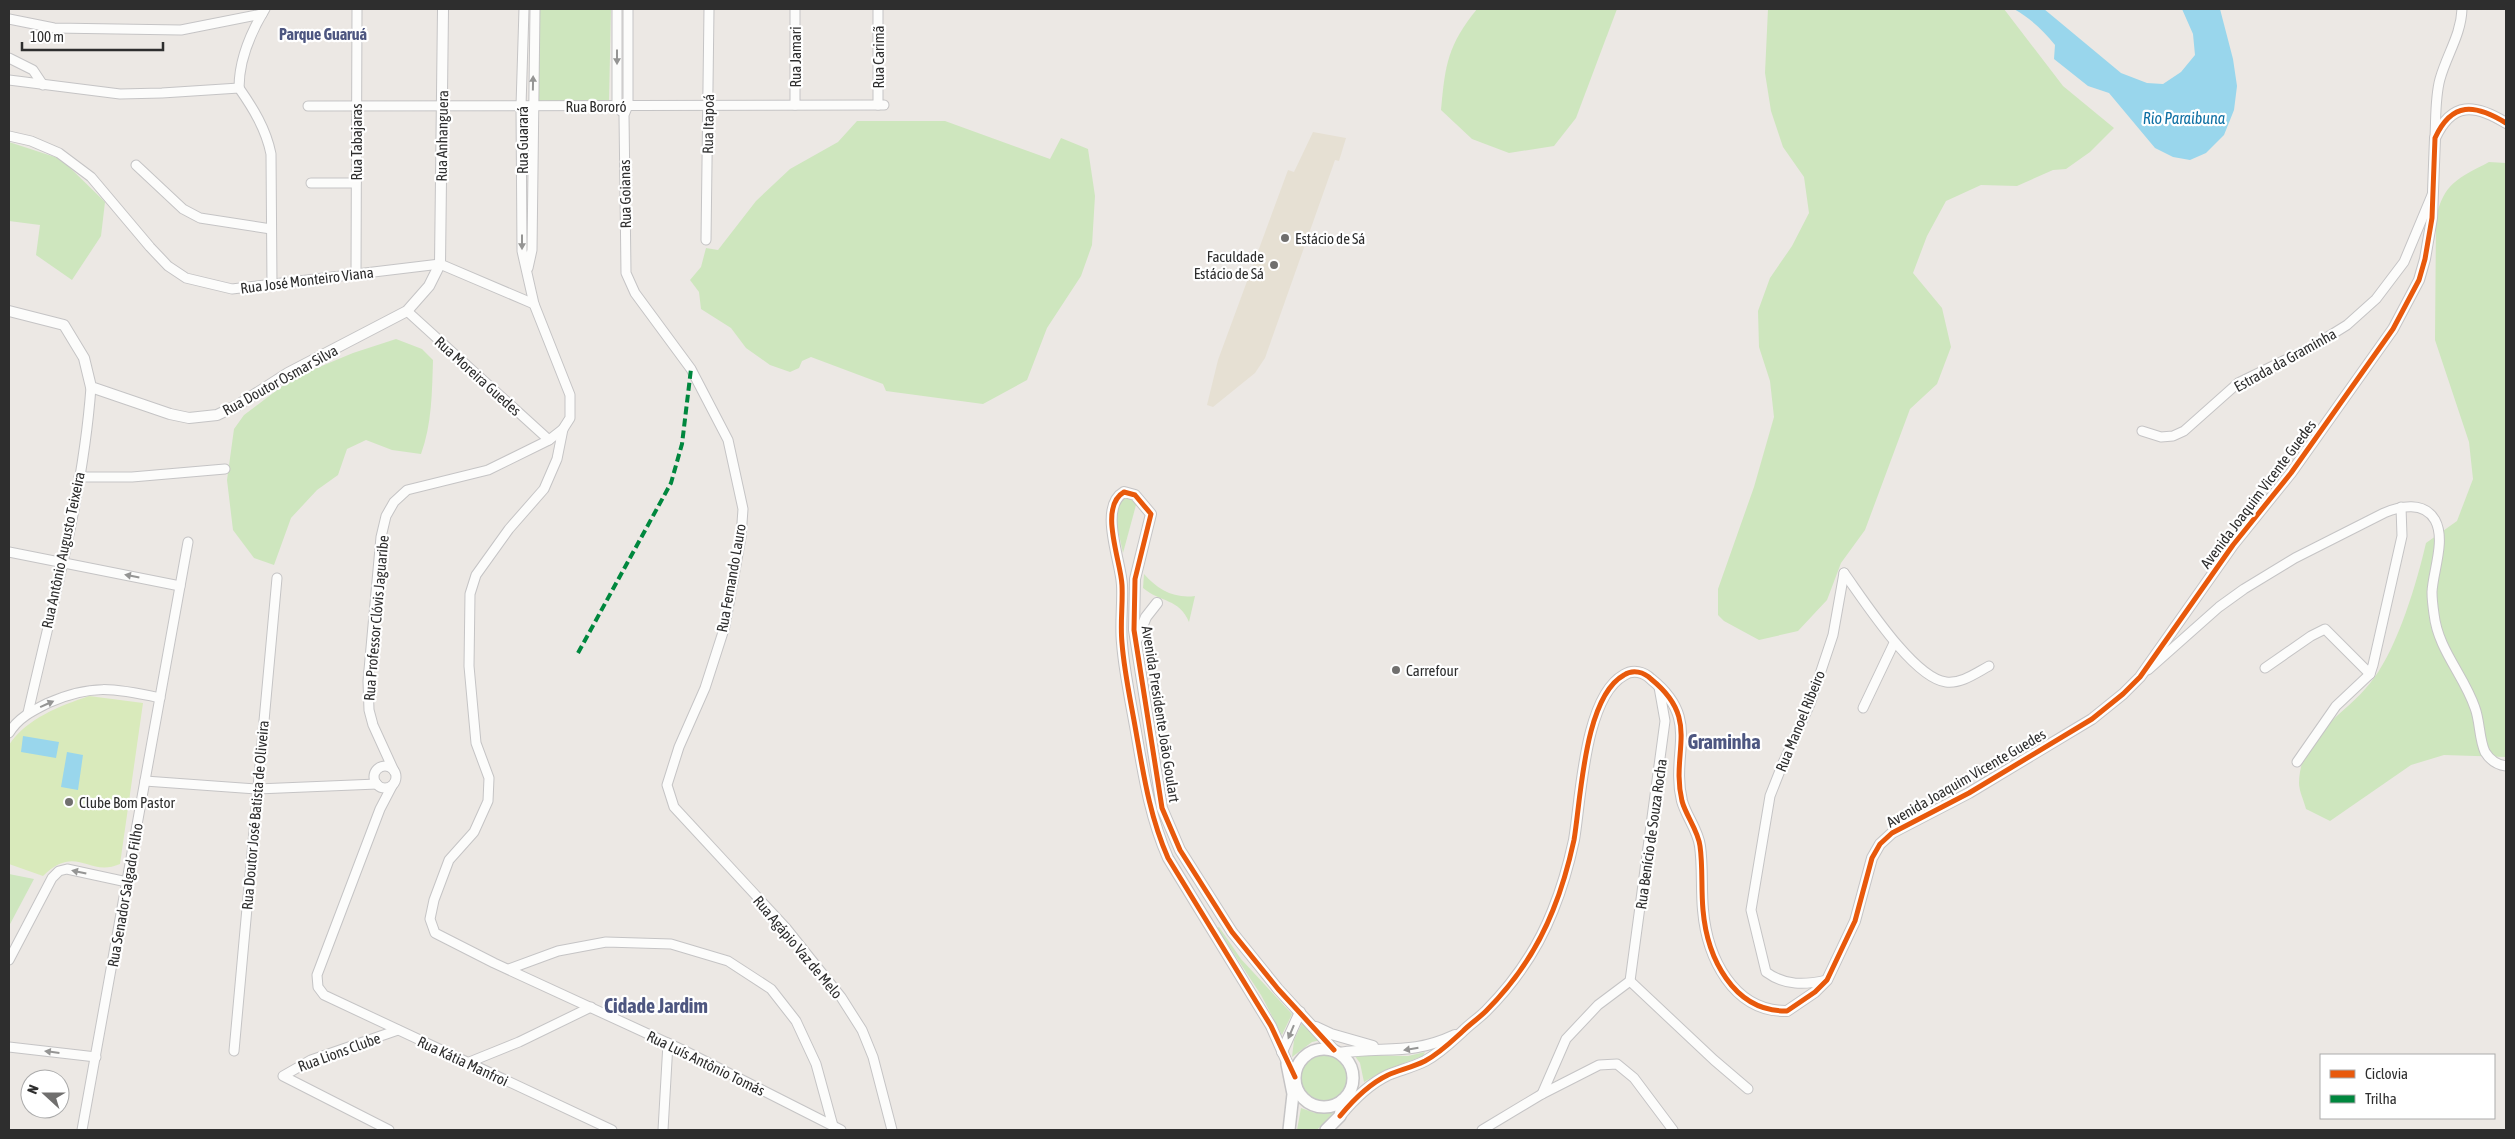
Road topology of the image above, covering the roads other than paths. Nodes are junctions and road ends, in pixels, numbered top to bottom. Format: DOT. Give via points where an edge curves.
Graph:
graph roads {
  1 [pos="357,9"];
  2 [pos="443,9"];
  3 [pos="524,9"];
  4 [pos="535,9"];
  5 [pos="617,9"];
  6 [pos="628,9"];
  7 [pos="709,9"];
  8 [pos="795,9"];
  9 [pos="878,9"];
  10 [pos="2462,9"];
  11 [pos="263,11"];
  12 [pos="9,19"];
  13 [pos="9,58"];
  14 [pos="9,80"];
  15 [pos="43,85"];
  16 [pos="238,88"];
  17 [pos="628,105"];
  18 [pos="708,105"];
  19 [pos="795,105"];
  20 [pos="881,105"];
  21 [pos="308,106"];
  22 [pos="356,106"];
  23 [pos="443,106"];
  24 [pos="521,106"];
  25 [pos="532,106"];
  26 [pos="617,106"];
  27 [pos="624,115"];
  28 [pos="2506,123"];
  29 [pos="9,136"];
  30 [pos="2435,138"];
  31 [pos="136,165"];
  32 [pos="310,183"];
  33 [pos="356,183"];
  34 [pos="2432,195"];
  35 [pos="522,208"];
  36 [pos="532,208"];
  37 [pos="271,229"];
  38 [pos="706,240"];
  39 [pos="440,264"];
  40 [pos="527,271"];
  41 [pos="626,273"];
  42 [pos="356,275"];
  43 [pos="272,285"];
  44 [pos="534,304"];
  45 [pos="9,311"];
  46 [pos="407,311"];
  47 [pos="91,387"];
  48 [pos="563,429"];
  49 [pos="2142,431"];
  50 [pos="549,440"];
  51 [pos="225,469"];
  52 [pos="79,477"];
  53 [pos="2401,507"];
  54 [pos="188,542"];
  55 [pos="9,552"];
  56 [pos="61,562"];
  57 [pos="276,578"];
  58 [pos="1122,584"];
  59 [pos="180,586"];
  60 [pos="1134,590"];
  61 [pos="1157,603"];
  62 [pos="1894,643"];
  63 [pos="1138,655"];
  64 [pos="1989,666"];
  65 [pos="2264,668"];
  66 [pos="2370,674"];
  67 [pos="2140,677"];
  68 [pos="1660,687"];
  69 [pos="160,698"];
  70 [pos="1863,708"];
  71 [pos="28,713"];
  72 [pos="9,733"];
  73 [pos="385,747"];
  74 [pos="2297,762"];
  75 [pos="2506,766"];
  76 [pos="380,768"];
  77 [pos="394,771"];
  78 [pos="145,781"];
  79 [pos="667,784"];
  80 [pos="384,786"];
  81 [pos="257,789"];
  82 [pos="127,882"];
  83 [pos="435,932"];
  84 [pos="9,960"];
  85 [pos="509,969"];
  86 [pos="1827,980"];
  87 [pos="1630,981"];
  88 [pos="591,1007"];
  89 [pos="1300,1012"];
  90 [pos="1311,1024"];
  91 [pos="398,1030"];
  92 [pos="1463,1031"];
  93 [pos="668,1043"];
  94 [pos="9,1046"];
  95 [pos="234,1051"];
  96 [pos="1391,1051"];
  97 [pos="1282,1052"];
  98 [pos="1337,1052"];
  99 [pos="96,1057"];
  100 [pos="467,1063"];
  101 [pos="1287,1064"];
  102 [pos="1294,1077"];
  103 [pos="1366,1089"];
  104 [pos="1748,1089"];
  105 [pos="1298,1093"];
  106 [pos="1542,1094"];
  107 [pos="1345,1098"];
  108 [pos="1340,1116"];
  109 [pos="833,1126"];
  110 [pos="374,1128"];
  111 [pos="82,1130"];
  112 [pos="388,1130"];
  113 [pos="612,1130"];
  114 [pos="664,1130"];
  115 [pos="841,1130"];
  116 [pos="892,1130"];
  117 [pos="1289,1130"];
  118 [pos="1293,1130"];
  119 [pos="1326,1130"];
  120 [pos="1482,1130"];
  121 [pos="1673,1130"];
  1 -- 22 [label="street, Rua Tabajaras"];
  2 -- 23 [label="street, Rua Anhanguera"];
  3 -- 24 [label="street, Rua Guarará"];
  25 -- 4 [label="street, Rua Guarará, one-way"];
  5 -- 26 [label="street, one-way"];
  6 -- 17 [label="street, Rua Goianas"];
  7 -- 18 [label="street, Rua Itapoá"];
  8 -- 19 [label="street, Rua Jamari"];
  9 -- 20 [label="street, Rua Carimã"];
  10 -- 30 [label="street" via="2457,40 2438,87"];
  11 -- 12 [label="street" via="182,30 54,28"];
  11 -- 16 [label="street" via="247,47"];
  13 -- 15 [label="street" via="33,70"];
  14 -- 15 [label="street"];
  15 -- 16 [label="street" via="120,94"];
  16 -- 37 [label="street" via="269,140"];
  17 -- 18 [label="street, Rua Bororó"];
  17 -- 26 [label="street, Rua Bororó"];
  17 -- 27 [label="street, Rua Goianas"];
  18 -- 19 [label="street, Rua Bororó"];
  18 -- 38 [label="street, Rua Itapoá"];
  19 -- 20 [label="street, Rua Bororó"];
  21 -- 22 [label="street, Rua Bororó"];
  22 -- 23 [label="street, Rua Bororó"];
  22 -- 33 [label="street, Rua Tabajaras"];
  23 -- 24 [label="street, Rua Bororó"];
  23 -- 39 [label="street, Rua Anhanguera"];
  24 -- 25 [label="street, Rua Bororó"];
  24 -- 35 [label="street, Rua Guarará"];
  25 -- 26 [label="street, Rua Bororó"];
  25 -- 36 [label="street, Rua Guarará"];
  26 -- 27 [label="street"];
  27 -- 41 [label="street, Rua Goianas"];
  28 -- 30 [label="street, Avenida Joaquim Vicente Guedes" via="2482,111 2461,109 2446,118"];
  29 -- 43 [label="street, Rua José Monteiro Viana" via="60,153 91,177 150,248 186,278 232,289"];
  30 -- 34 [label="street, Avenida Joaquim Vicente Guedes"];
  31 -- 37 [label="street" via="183,209 200,218"];
  32 -- 33 [label="street"];
  33 -- 42 [label="street, Rua Tabajaras"];
  34 -- 49 [label="street, Estrada da Graminha" via="2404,262 2376,299 2347,326 2238,383 2173,436 2161,437"];
  34 -- 67 [label="street, Avenida Joaquim Vicente Guedes" via="2432,218 2421,273 2393,329 2330,420 2233,545"];
  35 -- 36 [label="street"];
  35 -- 40 [label="street, Rua Guarará, one-way" via="522,251"];
  36 -- 40 [label="street, Rua Guarará" via="532,250"];
  37 -- 43 [label="street"];
  39 -- 42 [label="street, Rua José Monteiro Viana"];
  39 -- 44 [label="street"];
  39 -- 46 [label="street, Rua Doutor Osmar Silva" via="429,286"];
  40 -- 44 [label="street, Rua Guarará"];
  41 -- 79 [label="street, Rua Fernando Lauro" via="635,293 691,369 721,425 732,456 742,509 741,536 725,626"];
  42 -- 43 [label="street, Rua José Monteiro Viana"];
  44 -- 48 [label="street, Rua Guarará" via="570,395 570,418"];
  45 -- 47 [label="street" via="64,326 84,358"];
  46 -- 47 [label="street, Rua Doutor Osmar Silva" via="288,373 217,415 189,418 170,414"];
  46 -- 50 [label="street, Rua Moreira Guedes"];
  47 -- 52 [label="street, Rua Antônio Augusto Teixeira"];
  48 -- 50 [label="street"];
  48 -- 83 [label="street, Rua Guarará" via="557,459 544,489 509,529 476,575 470,594 470,675 476,743 488,778 488,801 474,832 449,860 430,920"];
  50 -- 73 [label="street, Rua Professor Clóvis Jaguaribe" via="488,470 407,490 394,502 386,516 381,537 368,681 369,710"];
  51 -- 52 [label="street" via="132,477"];
  52 -- 56 [label="street, Rua Antônio Augusto Teixeira"];
  53 -- 66 [label="street" via="2401,544"];
  53 -- 67 [label="street" via="2372,518 2271,571 2218,607"];
  53 -- 75 [label="street" via="2419,508 2435,520 2439,544 2432,592 2440,640 2475,706 2485,751 2493,762"];
  54 -- 59 [label="street, Rua Senador Salgado Filho"];
  55 -- 56 [label="street"];
  59 -- 56 [label="street, one-way"];
  56 -- 71 [label="street, Rua Antônio Augusto Teixeira"];
  57 -- 81 [label="street, Rua Doutor José Batista de Oliveira"];
  58 -- 60 [label="street"];
  58 -- 60 [label="street, Avenida Presidente João Goulart" via="1112,527 1113,510 1119,495 1130,492 1151,514"];
  58 -- 97 [label="street, Avenida Presidente João Goulart" via="1121,642 1155,829 1168,858 1271,1026"];
  59 -- 69 [label="street, Rua Senador Salgado Filho"];
  60 -- 63 [label="street, Avenida Presidente João Goulart"];
  61 -- 63 [label="street" via="1140,630"];
  62 -- 64 [label="street, Rua Manoel Ribeiro" via="1943,682 1967,678"];
  62 -- 70 [label="street"];
  62 -- 86 [label="street, Rua Manoel Ribeiro" via="1844,573 1833,636 1810,704 1770,796 1751,910 1766,972 1779,981 1792,984"];
  63 -- 89 [label="street, Avenida Presidente João Goulart" via="1162,808 1177,843 1232,932"];
  65 -- 66 [label="street" via="2325,629"];
  66 -- 74 [label="street" via="2336,706"];
  67 -- 86 [label="street, Avenida Joaquim Vicente Guedes" via="2092,719 1969,793 1892,833 1880,844 1872,858 1855,921"];
  68 -- 86 [label="street, Avenida Joaquim Vicente Guedes" via="1678,712 1682,730 1682,801 1700,843 1703,912 1718,966 1730,986 1753,1005 1777,1012 1788,1011 1800,1004"];
  68 -- 87 [label="street, Rua Benício de Souza Rocha" via="1666,721"];
  68 -- 92 [label="street, Avenida Joaquim Vicente Guedes" via="1640,672 1632,672 1623,675 1607,693 1592,724 1573,841 1553,910 1514,979"];
  71 -- 69 [label="street, one-way" via="72,693 90,689"];
  69 -- 78 [label="street, Rua Senador Salgado Filho"];
  71 -- 72 [label="street"];
  73 -- 76 [label="street"];
  73 -- 77 [label="street, Rua Professor Clóvis Jaguaribe"];
  76 -- 77 [label="street"];
  76 -- 80 [label="street" via="375,774"];
  77 -- 80 [label="street" via="396,778"];
  78 -- 81 [label="street"];
  78 -- 82 [label="street, Rua Senador Salgado Filho"];
  79 -- 116 [label="street, Rua Agápio Vaz de Melo" via="674,806 786,928 841,997 862,1030 873,1058"];
  80 -- 81 [label="street"];
  80 -- 91 [label="street, Rua Kátia Manfroi" via="380,809 317,975 318,987 324,996"];
  81 -- 95 [label="street, Rua Doutor José Batista de Oliveira"];
  82 -- 84 [label="street, one-way" via="66,869 59,871 52,878"];
  82 -- 99 [label="street, Rua Senador Salgado Filho"];
  83 -- 85 [label="street, Rua Luís Antônio Tomás"];
  85 -- 88 [label="street, Rua Luís Antônio Tomás"];
  85 -- 109 [label="street" via="558,951 606,942 671,944 728,961 771,989 796,1021 816,1064"];
  87 -- 104 [label="street"];
  87 -- 106 [label="street" via="1598,1005 1566,1039"];
  88 -- 93 [label="street, Rua Luís Antônio Tomás"];
  88 -- 100 [label="street"];
  89 -- 90 [label="street, Avenida Presidente João Goulart"];
  89 -- 97 [label="street, one-way"];
  90 -- 96 [label="street" via="1331,1034"];
  90 -- 98 [label="street, Avenida Presidente João Goulart"];
  91 -- 100 [label="street, Rua Kátia Manfroi"];
  91 -- 110 [label="street, Rua Lions Clube" via="310,1060 283,1076"];
  92 -- 96 [label="street, Avenida Joaquim Vicente Guedes, one-way" via="1436,1044"];
  92 -- 103 [label="street, Avenida Joaquim Vicente Guedes" via="1447,1047 1424,1061 1386,1076"];
  93 -- 109 [label="street, Rua Luís Antônio Tomás"];
  93 -- 114 [label="street"];
  99 -- 94 [label="street, one-way"];
  96 -- 98 [label="street, Avenida Joaquim Vicente Guedes"];
  97 -- 101 [label="street, Avenida Presidente João Goulart"];
  98 -- 102 [label="main road" via="1325,1049 1308,1054 1301,1060"];
  98 -- 107 [label="main road" via="1346,1058 1353,1072"];
  99 -- 111 [label="street, Rua Senador Salgado Filho"];
  100 -- 113 [label="street, Rua Kátia Manfroi"];
  101 -- 102 [label="street, Avenida Presidente João Goulart"];
  101 -- 117 [label="main road" via="1293,1094"];
  102 -- 105 [label="main road"];
  103 -- 107 [label="street"];
  103 -- 108 [label="street, Avenida Joaquim Vicente Guedes"];
  105 -- 107 [label="main road" via="1321,1108 1330,1107"];
  105 -- 118 [label="main road"];
  106 -- 120 [label="street"];
  106 -- 121 [label="street" via="1599,1064 1617,1064 1634,1078"];
  107 -- 108 [label="main road"];
  108 -- 119 [label="main road, Avenida Joaquim Vicente Guedes"];
  109 -- 115 [label="street, Rua Luís Antônio Tomás"];
  110 -- 112 [label="street"];
}
